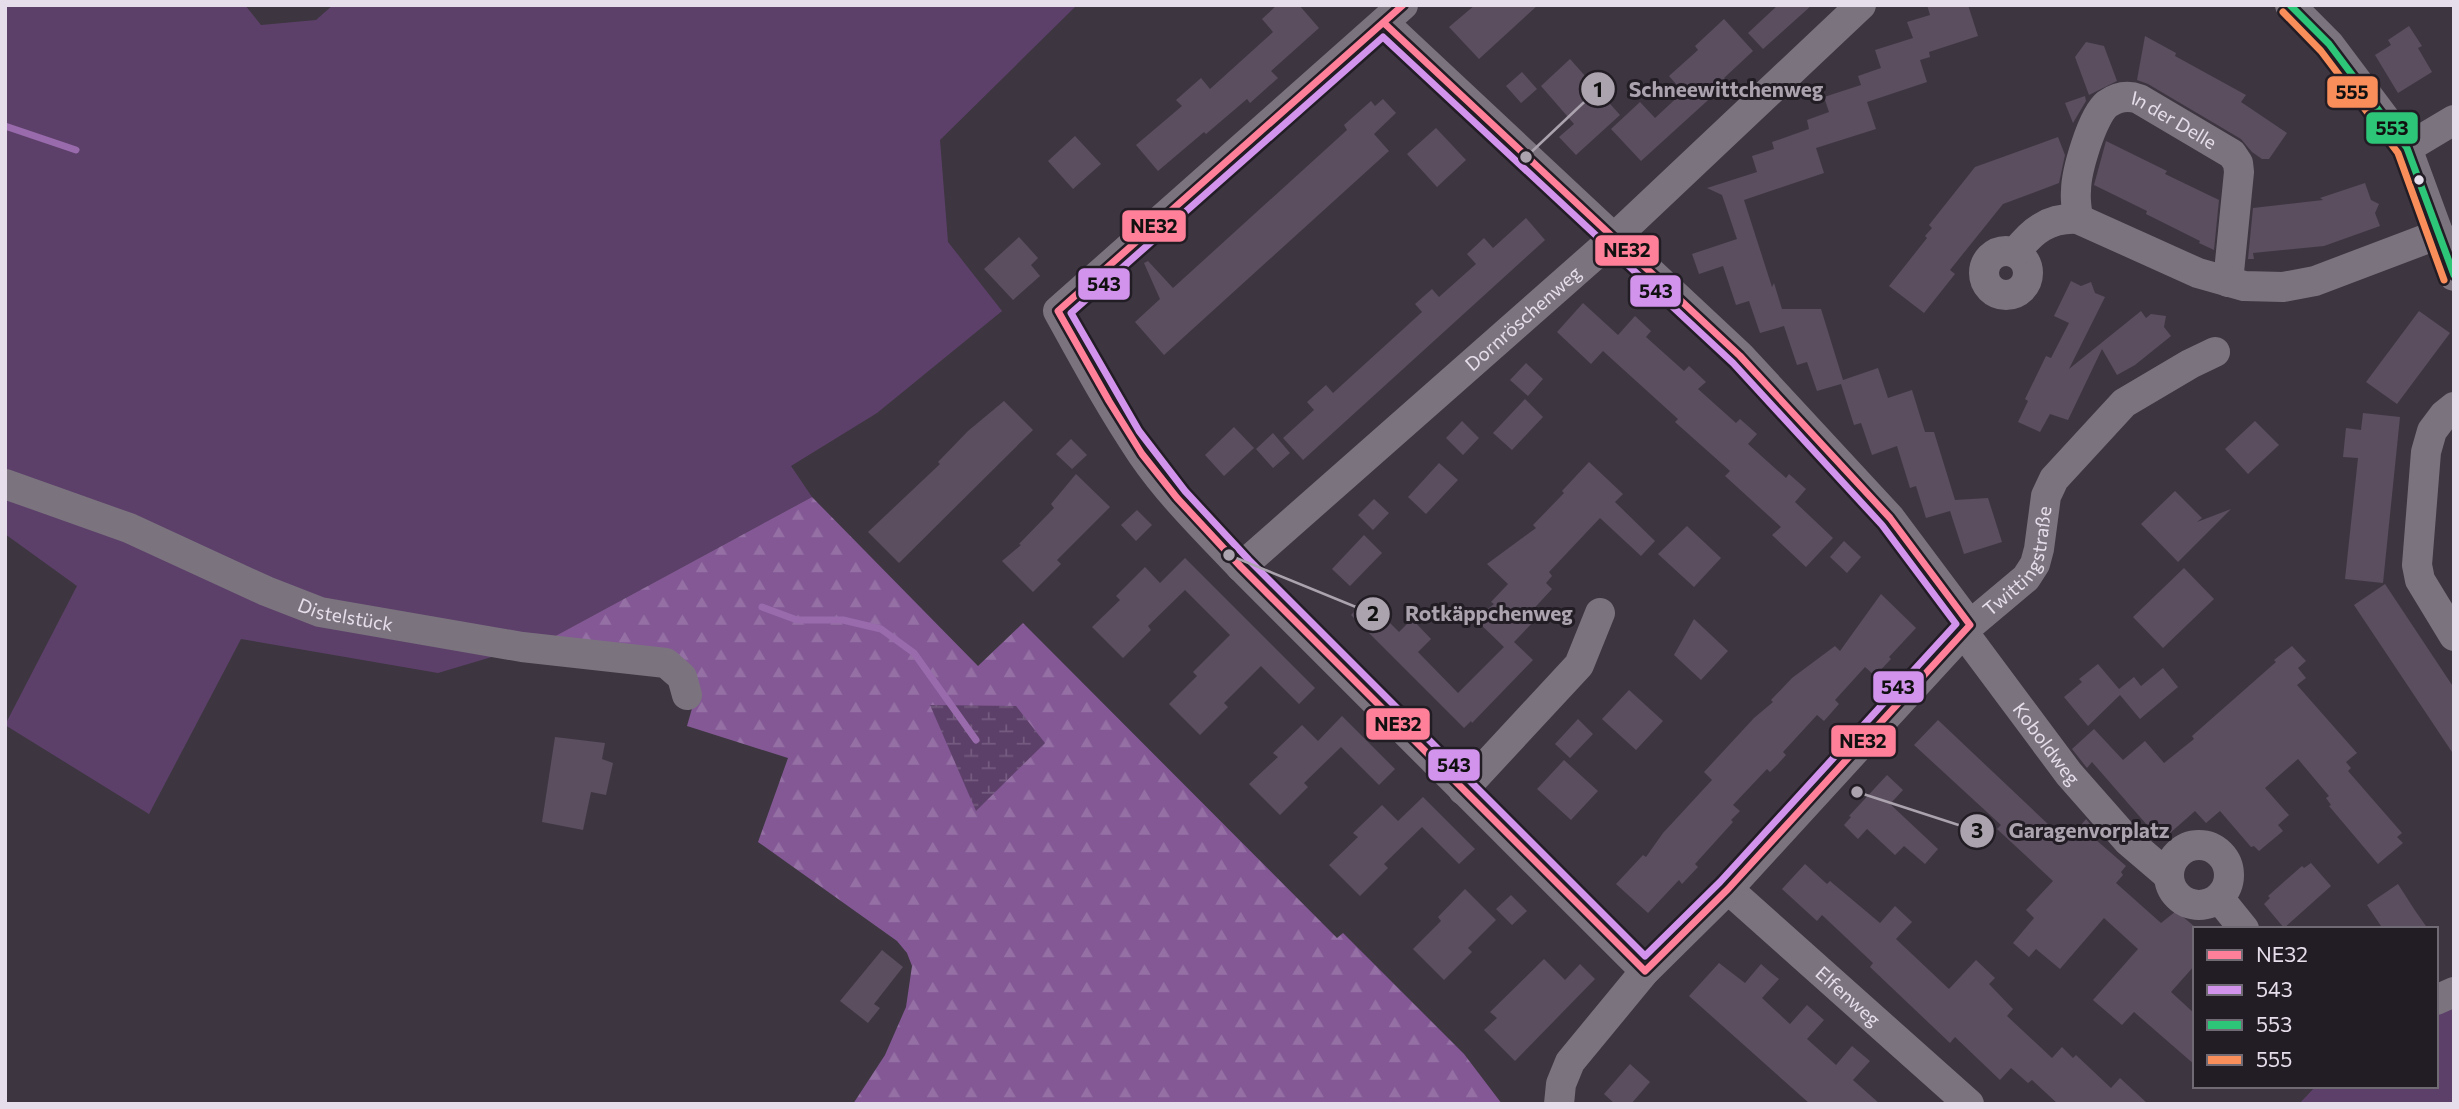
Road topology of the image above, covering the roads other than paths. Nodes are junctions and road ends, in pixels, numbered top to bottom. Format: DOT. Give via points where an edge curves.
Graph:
graph roads {
  1 [pos="1861,5"];
  2 [pos="2290,5"];
  3 [pos="1393,14"];
  4 [pos="2454,120"];
  5 [pos="2407,148"];
  6 [pos="2078,219"];
  7 [pos="2439,234"];
  8 [pos="1613,239"];
  9 [pos="2015,253"];
  10 [pos="2454,276"];
  11 [pos="2228,282"];
  12 [pos="2216,352"];
  13 [pos="2454,407"];
  14 [pos="5,484"];
  15 [pos="1241,567"];
  16 [pos="1600,613"];
  17 [pos="1967,629"];
  18 [pos="2454,636"];
  19 [pos="687,695"];
  20 [pos="1463,790"];
  21 [pos="2169,876"];
  22 [pos="1728,889"];
  23 [pos="2219,898"];
  24 [pos="2242,927"];
  25 [pos="1645,971"];
  26 [pos="2454,992"];
  27 [pos="2438,999"];
  28 [pos="1559,1104"];
  29 [pos="1969,1104"];
  1 -- 8 [label="street, Dornröschenweg"];
  2 -- 5 [label="street" via="2329,44"];
  3 -- 8 [label="street, Koboldweg"];
  3 -- 15 [label="street" via="1058,312 1144,456"];
  4 -- 5 [label="street"];
  5 -- 7 [label="street"];
  6 -- 9 [label="street" via="2044,225"];
  6 -- 11 [label="street"];
  6 -- 11 [label="street, In der Delle" via="2080,158 2099,115 2120,98 2139,99 2232,153 2238,163"];
  7 -- 10 [label="street"];
  7 -- 11 [label="street" via="2315,281 2283,287"];
  8 -- 15 [label="street, Dornröschenweg"];
  8 -- 17 [label="street, Koboldweg" via="1749,366 1889,518"];
  12 -- 17 [label="street, Twittingstraße" via="2124,403 2054,479 2046,496 2035,564 2026,578"];
  13 -- 18 [label="street" via="2432,431 2426,452 2417,565 2420,580"];
  14 -- 19 [label="street, Distelstück" via="129,528 320,612 522,647 666,663 682,677"];
  15 -- 20 [label="street"];
  16 -- 20 [label="street" via="1579,665"];
  17 -- 21 [label="street, Koboldweg" via="2096,806"];
  17 -- 22 [label="street, Twittingstraße"];
  20 -- 25 [label="street"];
  21 -- 23 [label="street, Koboldweg" via="2175,892 2188,904 2206,905"];
  21 -- 23 [label="street" via="2178,853 2189,846 2211,846 2228,865 2228,886"];
  22 -- 25 [label="street, Twittingstraße"];
  22 -- 29 [label="street, Elfenweg"];
  23 -- 24 [label="street"];
  25 -- 28 [label="street, Twittingstraße" via="1570,1062"];
  26 -- 27 [label="street"];
}
